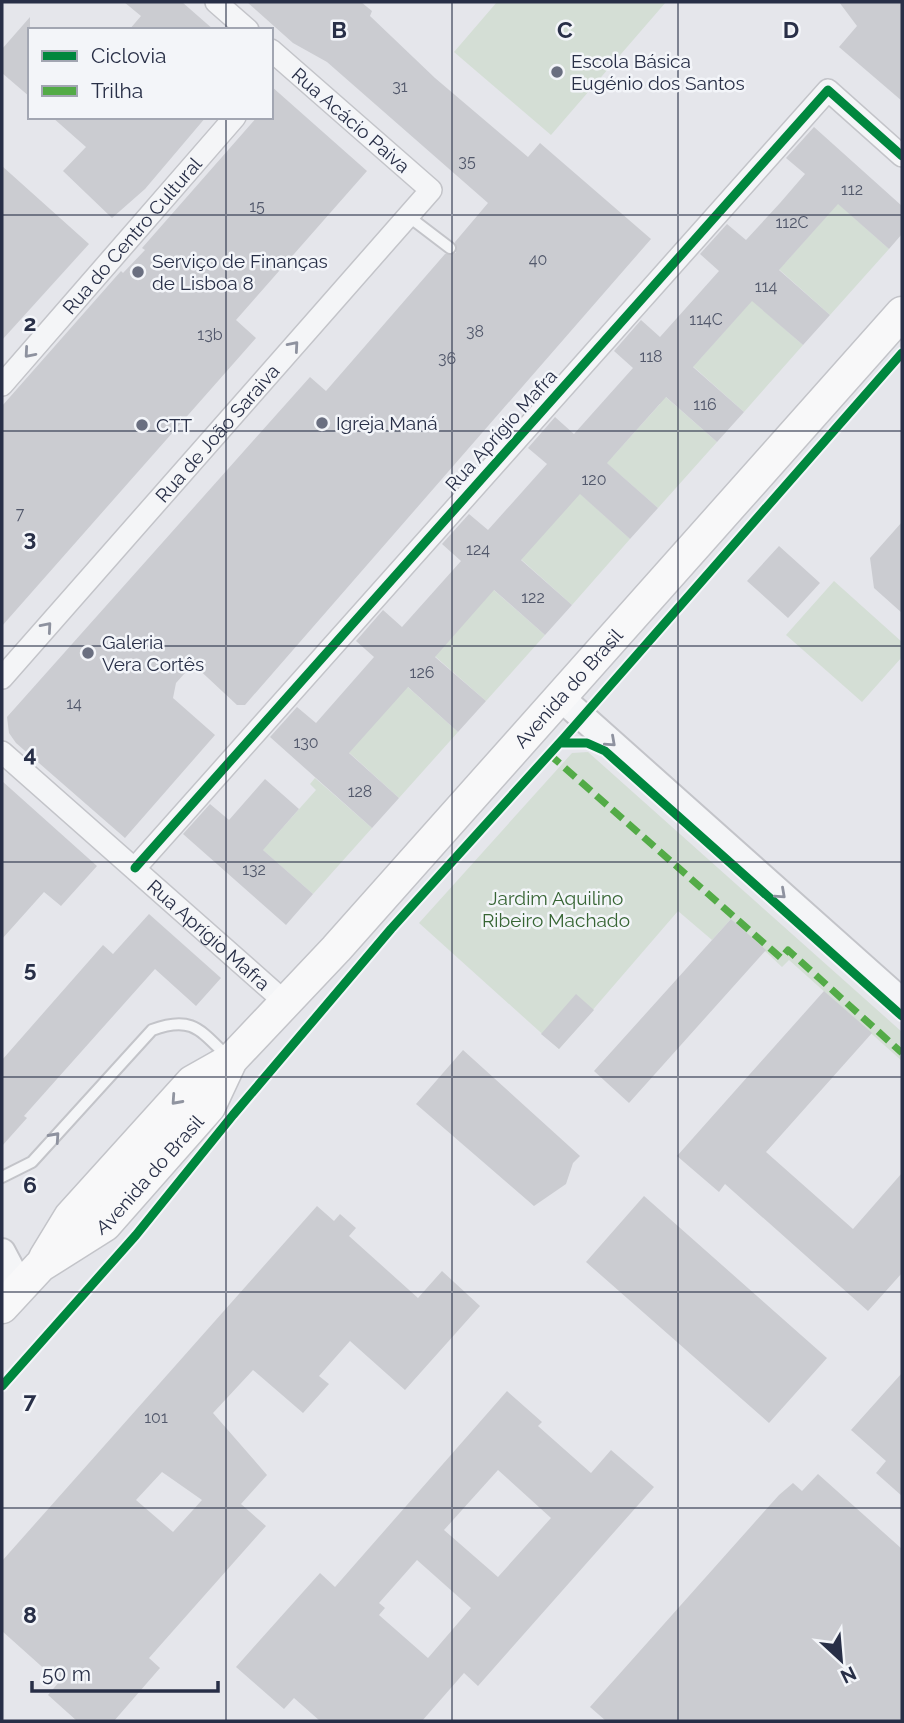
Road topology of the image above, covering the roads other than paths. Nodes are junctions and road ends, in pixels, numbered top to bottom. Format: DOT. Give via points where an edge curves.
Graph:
graph roads {
  1 [pos="216,2"];
  2 [pos="246,28"];
  3 [pos="276,62"];
  4 [pos="233,119"];
  5 [pos="902,156"];
  6 [pos="431,190"];
  7 [pos="408,216"];
  8 [pos="450,248"];
  9 [pos="902,313"];
  10 [pos="2,385"];
  11 [pos="2,678"];
  12 [pos="560,697"];
  13 [pos="2,752"];
  14 [pos="135,868"];
  15 [pos="285,1002"];
  16 [pos="902,1002"];
  17 [pos="231,1060"];
  18 [pos="2,1177"];
  19 [pos="2,1252"];
  20 [pos="16,1285"];
  1 -- 2 [label="street"];
  3 -- 6 [label="street, Rua Acácio Paiva"];
  4 -- 10 [label="street, Rua do Centro Cultural, one-way"];
  5 -- 14 [label="street, Rua Aprígio Mafra" via="828,90"];
  6 -- 7 [label="street, Rua de João Saraiva"];
  7 -- 8 [label="lane"];
  11 -- 7 [label="street, Rua de João Saraiva, one-way"];
  9 -- 12 [label="main road, Avenida do Brasil"];
  12 -- 15 [label="main road, Avenida do Brasil"];
  12 -- 16 [label="street, one-way"];
  13 -- 14 [label="street, Rua Aprígio Mafra"];
  14 -- 15 [label="street, Rua Aprígio Mafra"];
  15 -- 17 [label="main road, Avenida do Brasil"];
  18 -- 17 [label="lane, one-way" via="32,1162 152,1030 174,1022 199,1029"];
  17 -- 20 [label="main road, Avenida do Brasil" via="209,1107 105,1225"];
  19 -- 20 [label="street"];
}
